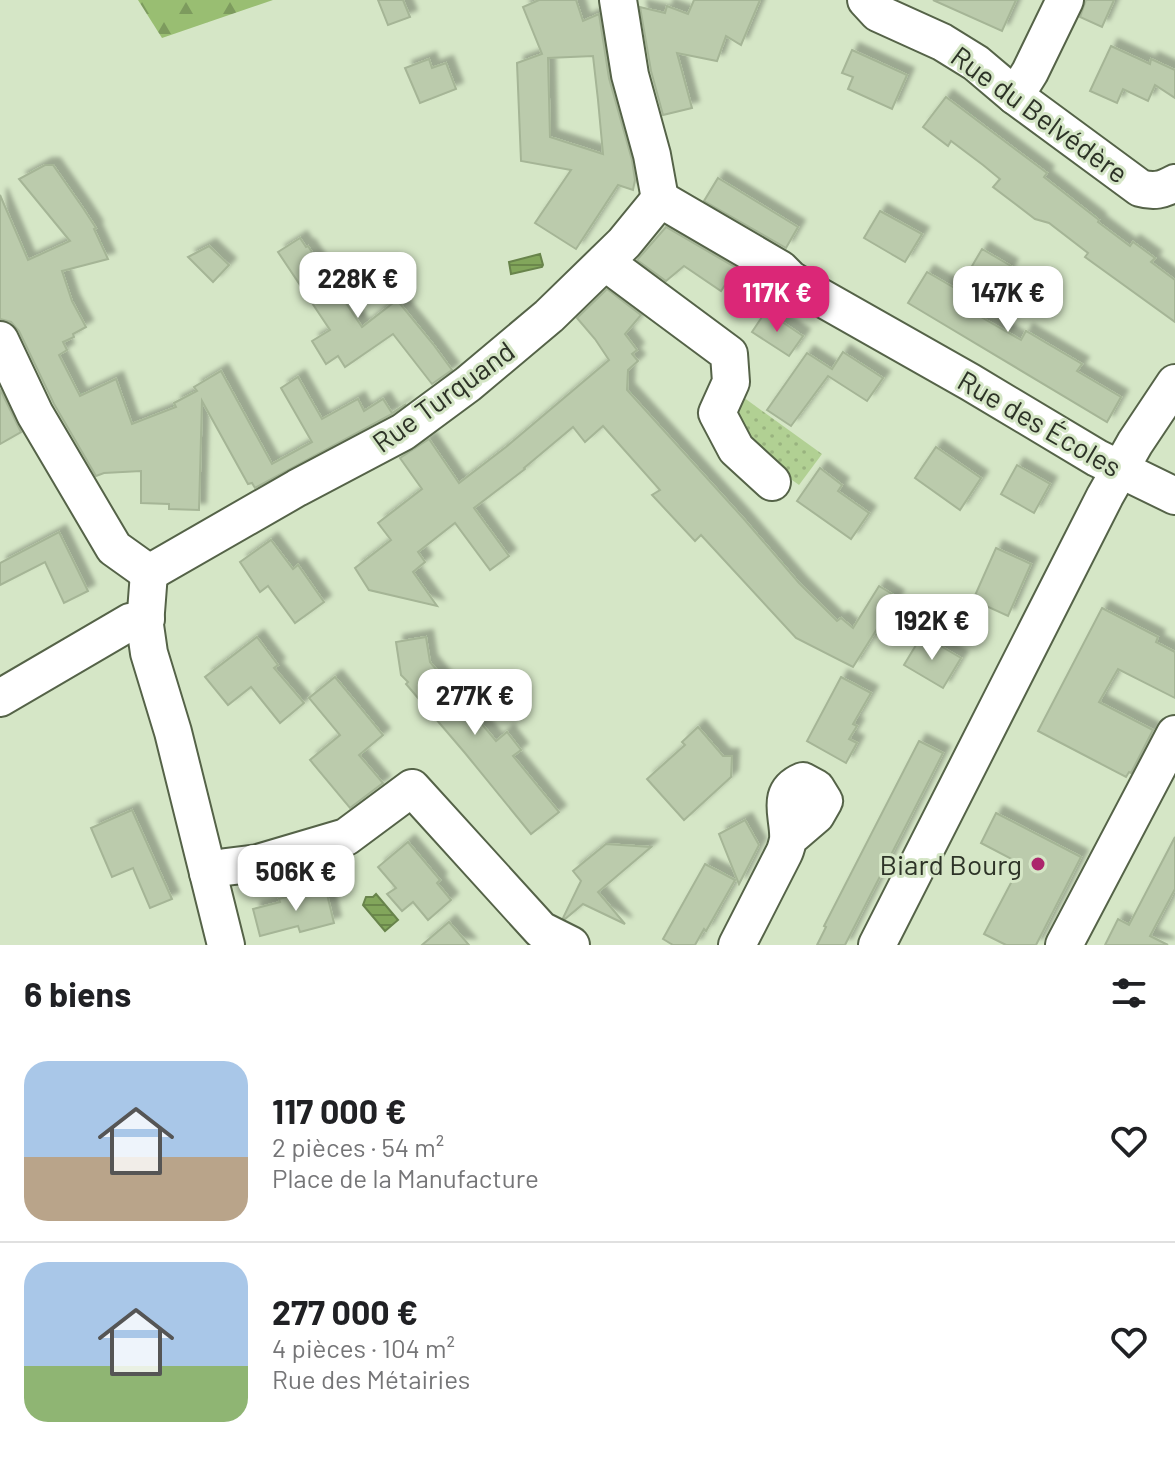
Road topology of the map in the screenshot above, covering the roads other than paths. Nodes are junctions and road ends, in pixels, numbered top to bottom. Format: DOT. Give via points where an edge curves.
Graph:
graph roads {
  1 [pos="618,0"];
  2 [pos="866,0"];
  3 [pos="1065,0"];
  4 [pos="1015,96"];
  5 [pos="1175,183"];
  6 [pos="660,199"];
  7 [pos="605,262"];
  8 [pos="0,340"];
  9 [pos="1175,383"];
  10 [pos="1120,469"];
  11 [pos="772,482"];
  12 [pos="1175,496"];
  13 [pos="149,573"];
  14 [pos="146,619"];
  15 [pos="0,698"];
  16 [pos="1175,734"];
  17 [pos="788,839"];
  18 [pos="208,873"];
  19 [pos="226,945"];
  20 [pos="571,945"];
  21 [pos="737,945"];
  22 [pos="877,945"];
  23 [pos="1064,945"];
  1 -- 6 [label="street"];
  2 -- 4 [label="street, Rue du Belvédère" via="878,13 976,63"];
  3 -- 4 [label="street"];
  4 -- 5 [label="street, Rue du Belvédère" via="1140,188 1163,190"];
  6 -- 7 [label="street, Rue Turquand"];
  6 -- 10 [label="street, Rue des Écoles"];
  7 -- 11 [label="street" via="729,354 731,382 717,413 736,449"];
  7 -- 13 [label="street, Rue Turquand" via="549,316 403,432"];
  8 -- 13 [label="street" via="35,414 114,548"];
  9 -- 10 [label="street"];
  10 -- 12 [label="street, Rue des Écoles"];
  10 -- 22 [label="street"];
  13 -- 14 [label="street"];
  14 -- 15 [label="street" via="130,622"];
  14 -- 18 [label="street" via="149,653"];
  16 -- 23 [label="street"];
  17 -- 21 [label="street"];
  18 -- 19 [label="street"];
  18 -- 20 [label="street" via="346,837 412,788 541,930"];
}
